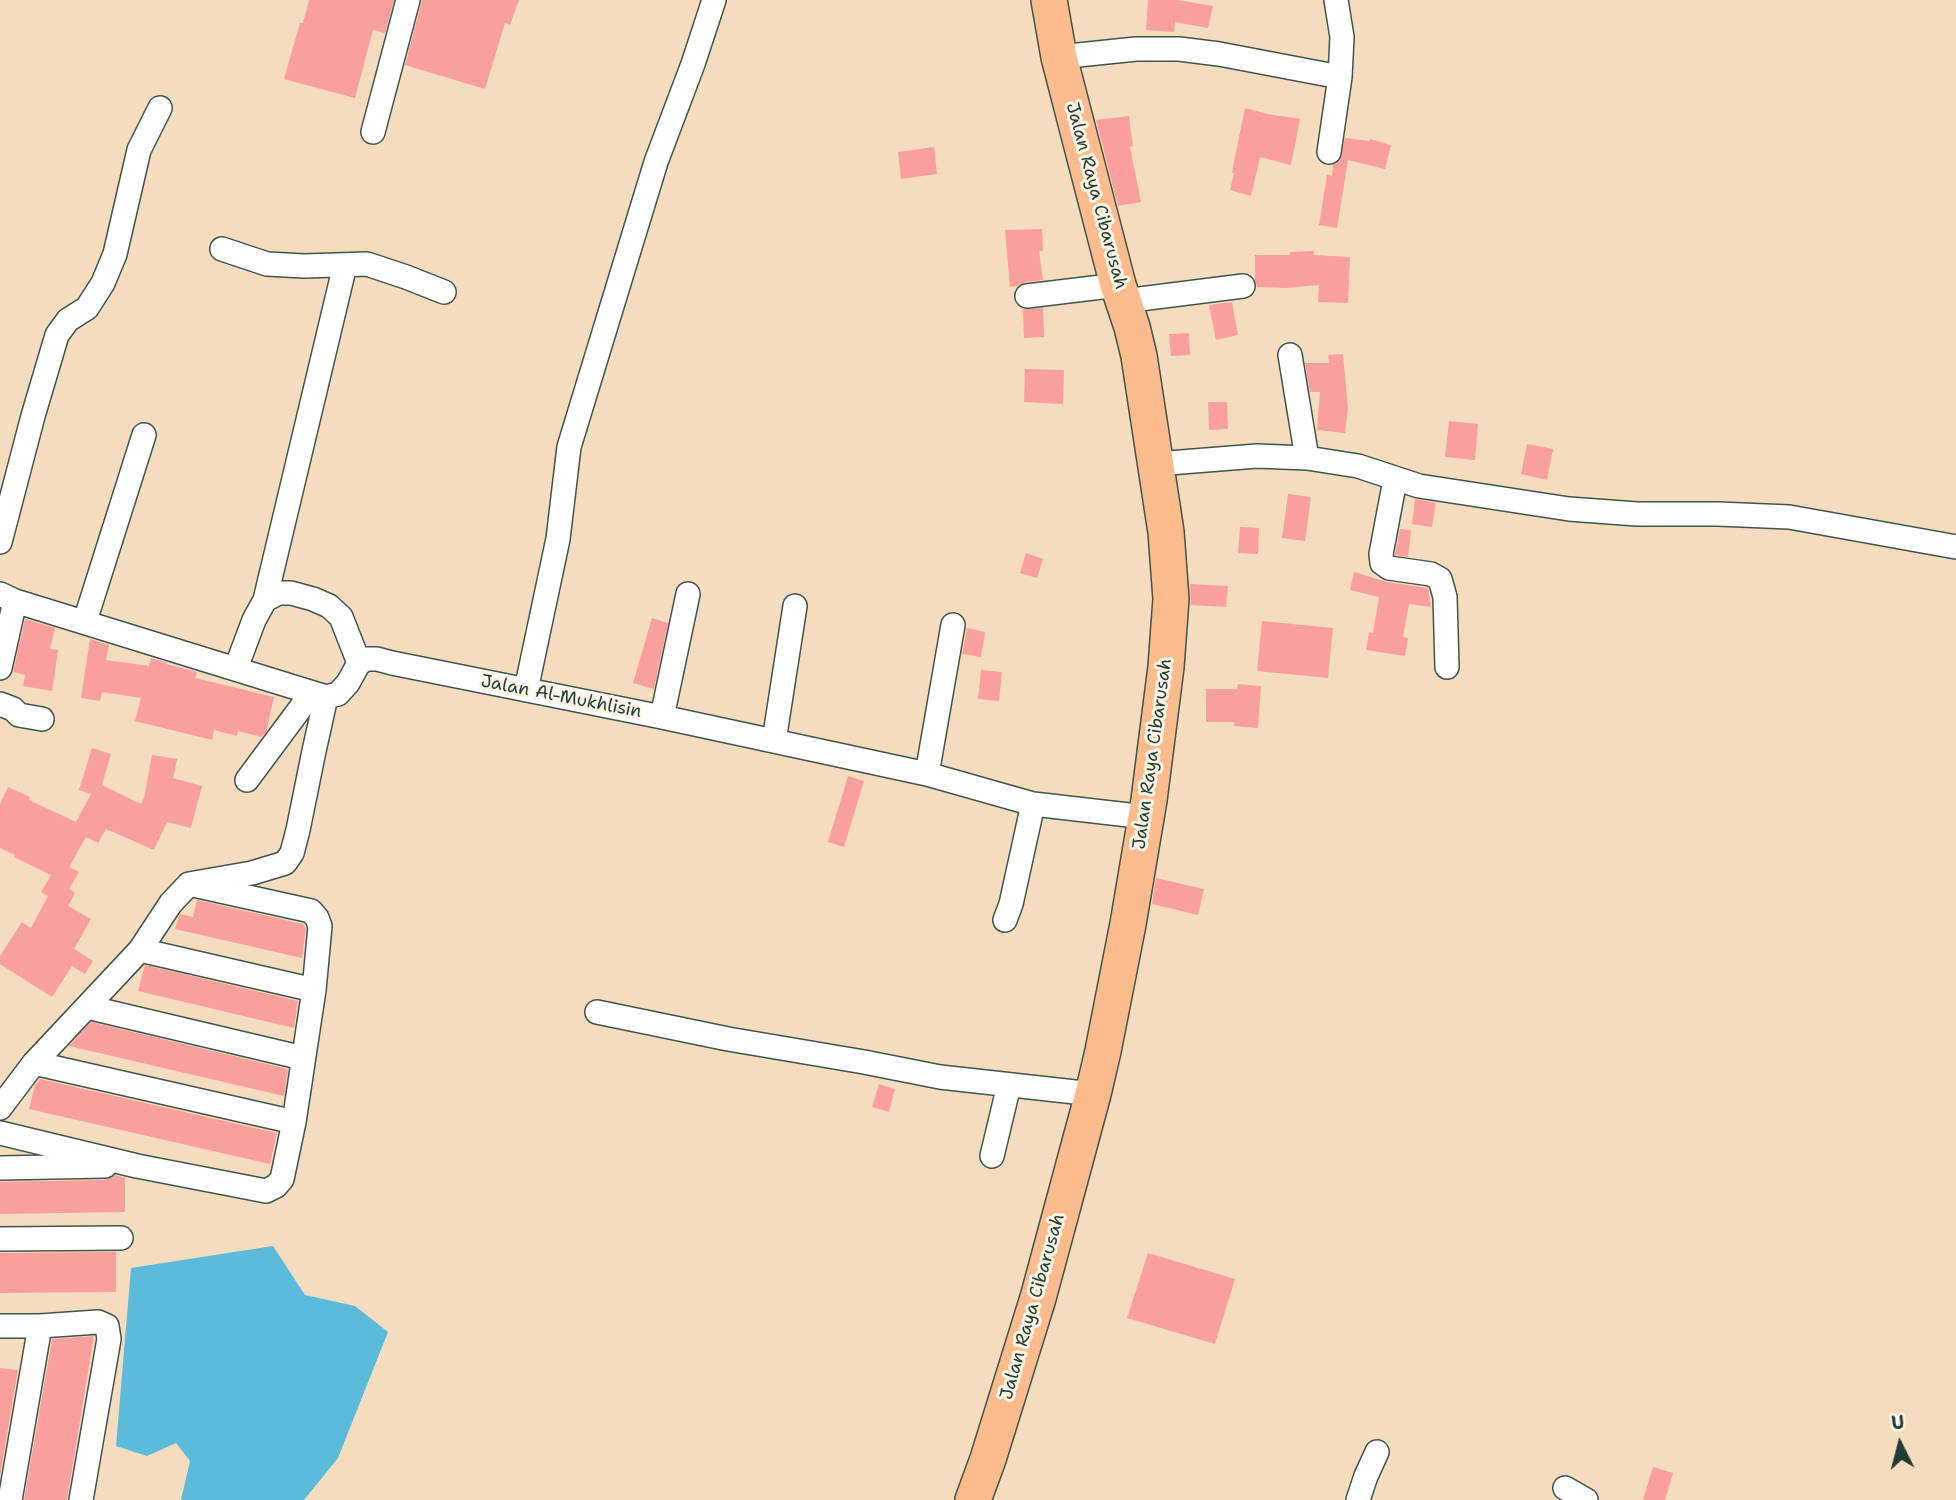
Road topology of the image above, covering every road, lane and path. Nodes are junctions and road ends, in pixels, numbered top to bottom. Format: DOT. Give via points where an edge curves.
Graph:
graph roads {
  1 [pos="408,0"];
  2 [pos="714,0"];
  3 [pos="1049,0"];
  4 [pos="1336,0"];
  5 [pos="1059,57"];
  6 [pos="1340,77"];
  7 [pos="160,108"];
  8 [pos="373,132"];
  9 [pos="1329,152"];
  10 [pos="222,249"];
  11 [pos="345,265"];
  12 [pos="1243,286"];
  13 [pos="444,292"];
  14 [pos="1121,293"];
  15 [pos="1027,296"];
  16 [pos="1290,355"];
  17 [pos="144,435"];
  18 [pos="1307,458"];
  19 [pos="1156,464"];
  20 [pos="1395,480"];
  21 [pos="0,542"];
  22 [pos="1956,547"];
  23 [pos="688,594"];
  24 [pos="8,598"];
  25 [pos="265,600"];
  26 [pos="795,606"];
  27 [pos="85,621"];
  28 [pos="953,625"];
  29 [pos="359,663"];
  30 [pos="1447,667"];
  31 [pos="0,668"];
  32 [pos="236,668"];
  33 [pos="526,690"];
  34 [pos="318,695"];
  35 [pos="0,704"];
  36 [pos="662,717"];
  37 [pos="43,719"];
  38 [pos="774,741"];
  39 [pos="927,774"];
  40 [pos="247,780"];
  41 [pos="1033,804"];
  42 [pos="1146,817"];
  43 [pos="189,884"];
  44 [pos="1005,920"];
  45 [pos="140,950"];
  46 [pos="314,990"];
  47 [pos="88,1007"];
  48 [pos="597,1012"];
  49 [pos="303,1058"];
  50 [pos="34,1063"];
  51 [pos="1009,1085"];
  52 [pos="1093,1094"];
  53 [pos="0,1108"];
  54 [pos="294,1122"];
  55 [pos="0,1133"];
  56 [pos="992,1156"];
  57 [pos="137,1166"];
  58 [pos="0,1168"];
  59 [pos="121,1238"];
  60 [pos="0,1240"];
  61 [pos="0,1326"];
  62 [pos="40,1326"];
  63 [pos="1377,1452"];
  64 [pos="1565,1488"];
  65 [pos="10,1500"];
  66 [pos="81,1500"];
  67 [pos="973,1500"];
  68 [pos="1358,1500"];
  69 [pos="1586,1500"];
  1 -- 8 [label="street"];
  2 -- 33 [label="street" via="656,162 569,447 558,539"];
  3 -- 5 [label="main road, Jalan Raya Cibarusah"];
  4 -- 6 [label="street" via="1342,37"];
  5 -- 6 [label="street" via="1180,49"];
  5 -- 14 [label="main road, Jalan Raya Cibarusah"];
  6 -- 9 [label="street"];
  7 -- 21 [label="street" via="139,150 115,254 103,283 87,308 68,320 57,335"];
  10 -- 11 [label="street" via="267,264"];
  11 -- 13 [label="street" via="367,264"];
  11 -- 25 [label="street"];
  12 -- 14 [label="street"];
  14 -- 15 [label="street"];
  14 -- 19 [label="main road, Jalan Raya Cibarusah" via="1139,356"];
  16 -- 18 [label="street"];
  17 -- 27 [label="street"];
  18 -- 19 [label="street" via="1256,456"];
  18 -- 20 [label="street" via="1358,466"];
  19 -- 42 [label="main road, Jalan Raya Cibarusah" via="1171,599"];
  20 -- 22 [label="street" via="1584,511 1789,517"];
  20 -- 30 [label="street" via="1381,563 1440,579 1445,597"];
  23 -- 36 [label="street"];
  24 -- 27 [label="street"];
  24 -- 31 [label="street"];
  25 -- 29 [label="street" via="291,593 329,606 341,617"];
  25 -- 32 [label="street"];
  26 -- 38 [label="street"];
  27 -- 32 [label="street"];
  28 -- 39 [label="street"];
  29 -- 33 [label="street, Jalan Al-Mukhlisin" via="377,659"];
  29 -- 34 [label="street" via="338,694"];
  32 -- 34 [label="street"];
  33 -- 36 [label="street, Jalan Al-Mukhlisin"];
  34 -- 40 [label="street"];
  34 -- 43 [label="street" via="314,751 298,830 285,863"];
  35 -- 37 [label="street" via="19,715"];
  36 -- 38 [label="street, Jalan Al-Mukhlisin"];
  38 -- 39 [label="street, Jalan Al-Mukhlisin"];
  39 -- 41 [label="street, Jalan Al-Mukhlisin"];
  41 -- 42 [label="street, Jalan Al-Mukhlisin"];
  41 -- 44 [label="street"];
  42 -- 52 [label="main road, Jalan Raya Cibarusah"];
  43 -- 45 [label="street"];
  43 -- 46 [label="street" via="311,911 320,926"];
  45 -- 46 [label="street"];
  45 -- 47 [label="street"];
  46 -- 49 [label="street"];
  47 -- 49 [label="street"];
  47 -- 50 [label="street"];
  48 -- 51 [label="street" via="940,1077"];
  49 -- 54 [label="street"];
  50 -- 53 [label="street"];
  50 -- 54 [label="street"];
  51 -- 52 [label="street"];
  51 -- 56 [label="street"];
  52 -- 67 [label="main road, Jalan Raya Cibarusah" via="1038,1298"];
  54 -- 57 [label="street" via="282,1179 266,1191"];
  55 -- 57 [label="street"];
  57 -- 58 [label="street"];
  59 -- 60 [label="street"];
  61 -- 62 [label="street"];
  62 -- 65 [label="street"];
  62 -- 66 [label="street" via="97,1322 107,1326 109,1339"];
  63 -- 68 [label="street"];
  64 -- 69 [label="street"];
}
